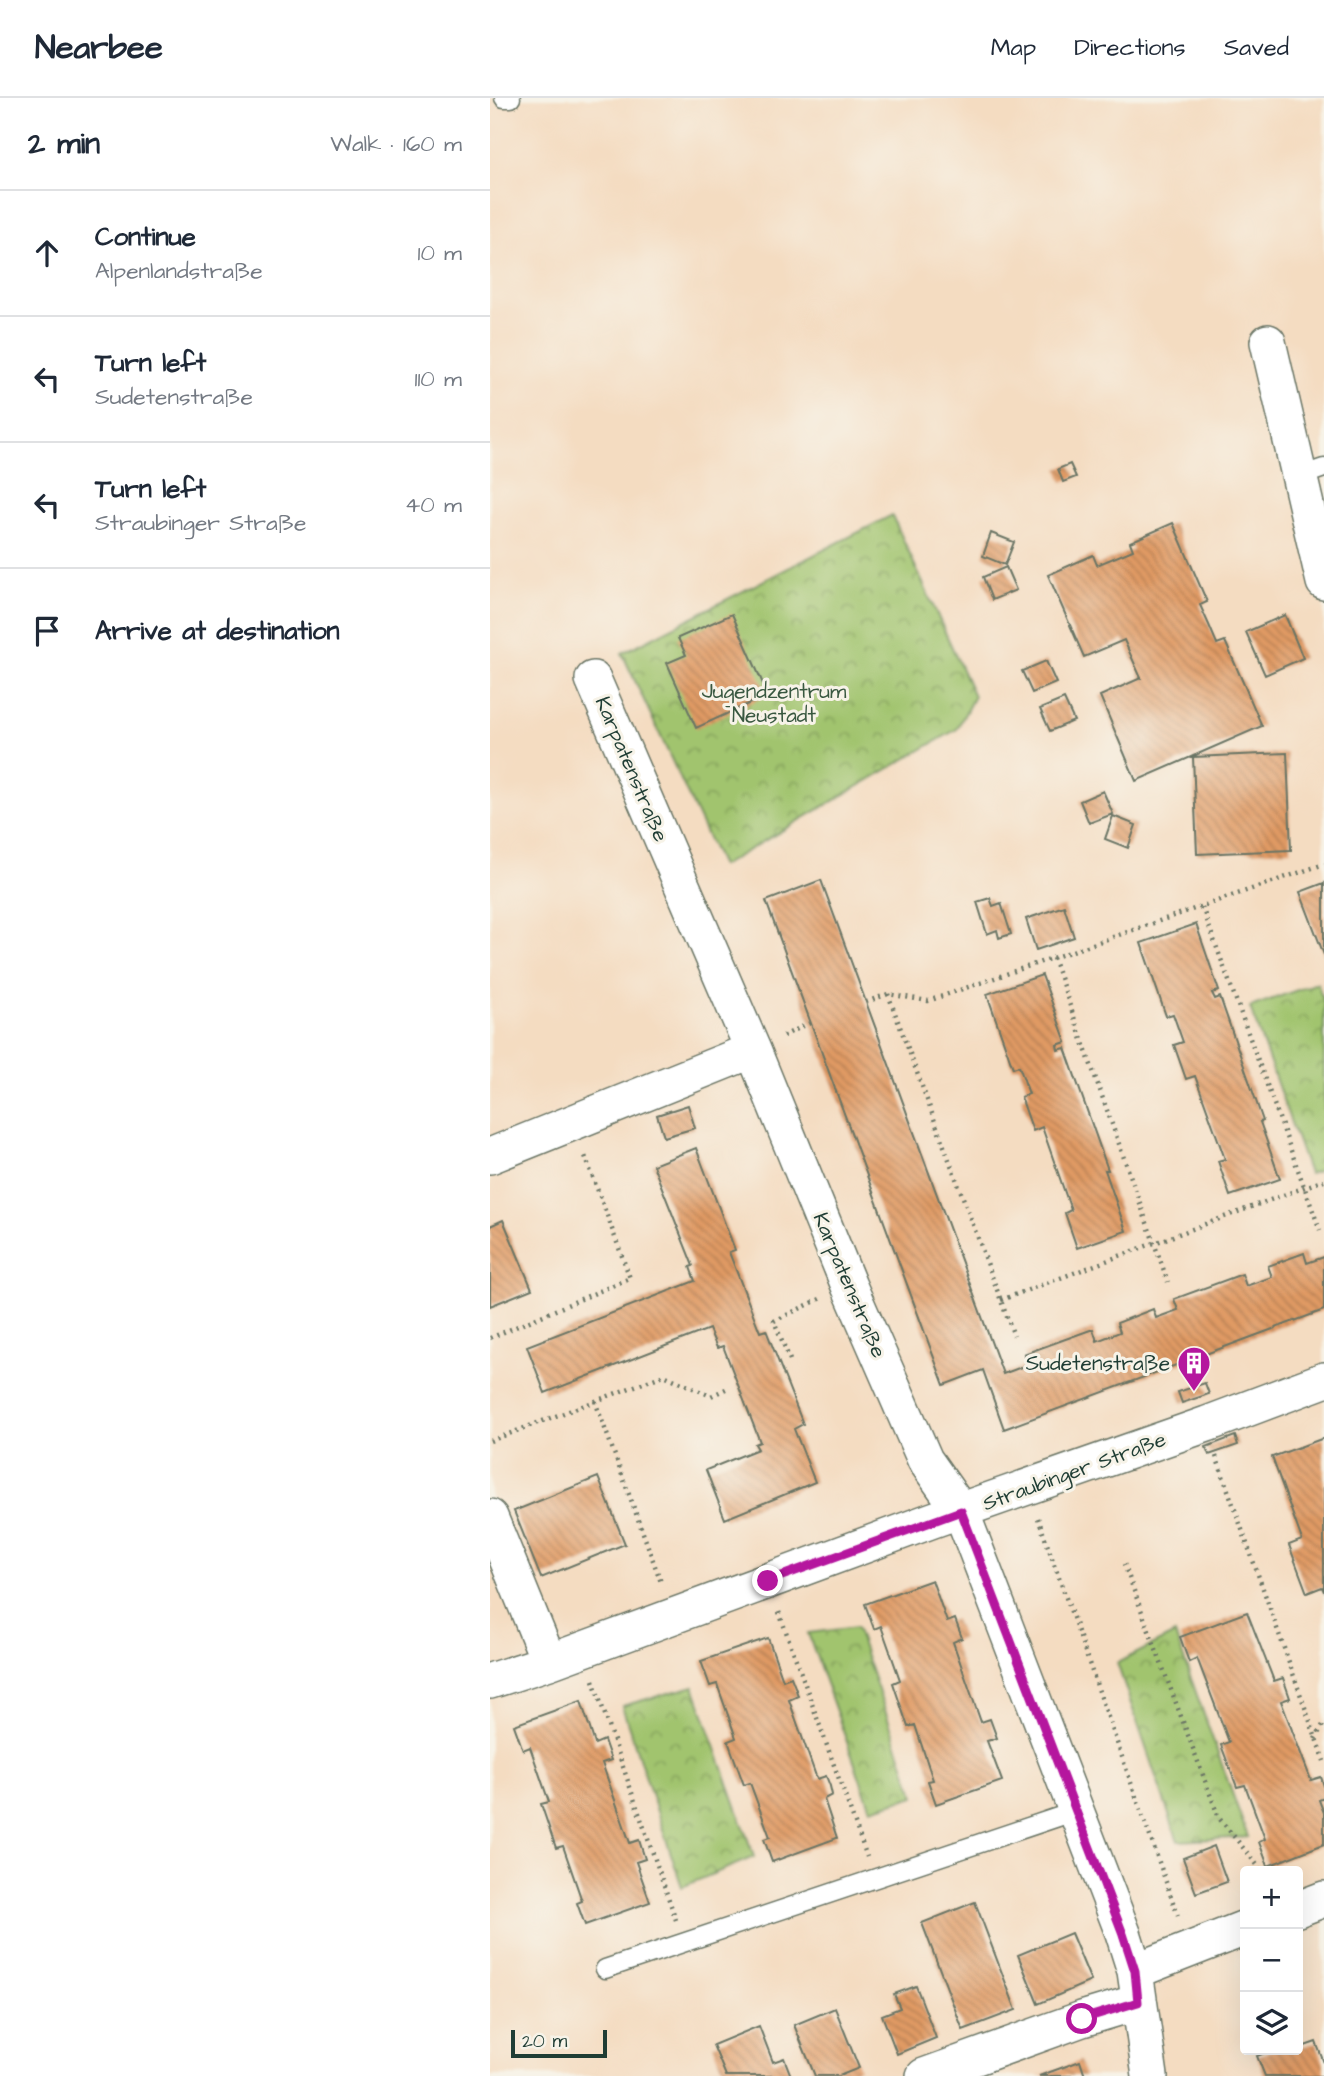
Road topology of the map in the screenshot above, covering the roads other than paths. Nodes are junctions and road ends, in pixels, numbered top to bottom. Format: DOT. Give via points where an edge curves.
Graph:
graph roads {
  1 [pos="504,98"];
  2 [pos="511,98"];
  3 [pos="1268,342"];
  4 [pos="1312,472"];
  5 [pos="1324,582"];
  6 [pos="593,680"];
  7 [pos="754,1050"];
  8 [pos="490,1156"];
  9 [pos="1324,1380"];
  10 [pos="961,1511"];
  11 [pos="490,1517"];
  12 [pos="548,1662"];
  13 [pos="490,1681"];
  14 [pos="1076,1811"];
  15 [pos="1324,1899"];
  16 [pos="1303,1907"];
  17 [pos="1242,1929"];
  18 [pos="605,1969"];
  19 [pos="1137,1987"];
  20 [pos="924,2076"];
  21 [pos="1150,2076"];
  1 -- 2 [label="lane"];
  3 -- 4 [label="street"];
  4 -- 5 [label="street"];
  6 -- 7 [label="street, Karpatenstraße"];
  7 -- 8 [label="street"];
  7 -- 10 [label="street, Karpatenstraße" via="925,1460"];
  9 -- 10 [label="street, Straubinger Straße"];
  10 -- 12 [label="street, Straubinger Straße"];
  10 -- 14 [label="street"];
  11 -- 12 [label="street"];
  12 -- 13 [label="street, Straubinger Straße"];
  14 -- 18 [label="lane"];
  14 -- 19 [label="street"];
  15 -- 16 [label="street"];
  17 -- 19 [label="street" via="1189,1950"];
  19 -- 20 [label="street" via="1082,2019"];
  19 -- 21 [label="street"];
}
